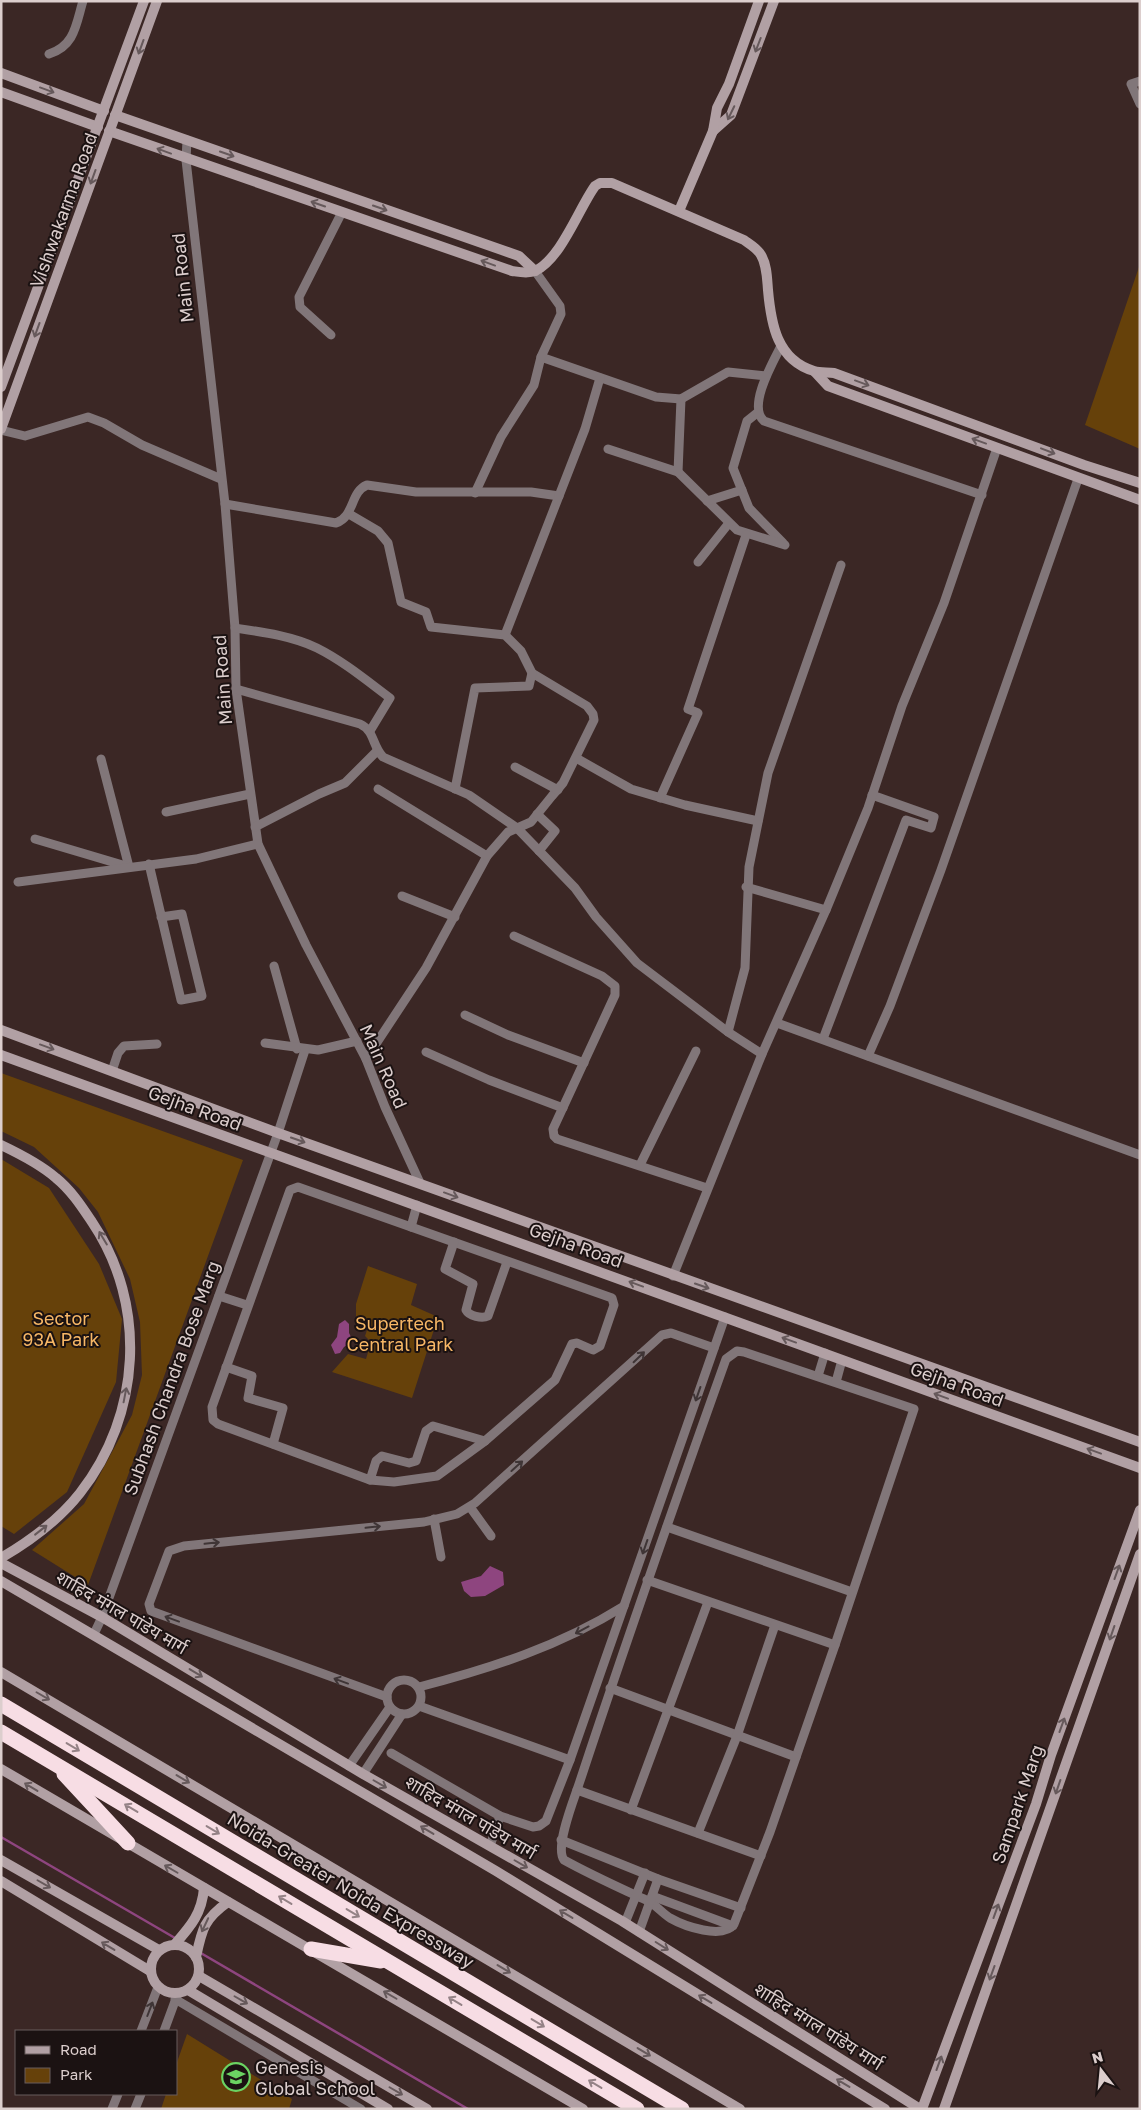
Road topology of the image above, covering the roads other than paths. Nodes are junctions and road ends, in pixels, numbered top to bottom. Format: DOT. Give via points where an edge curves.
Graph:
graph roads {
  1 [pos="83,1"];
  2 [pos="144,1"];
  3 [pos="157,1"];
  4 [pos="759,1"];
  5 [pos="774,1"];
  6 [pos="49,54"];
  7 [pos="1,73"];
  8 [pos="1140,81"];
  9 [pos="729,84"];
  10 [pos="741,88"];
  11 [pos="1,92"];
  12 [pos="1140,104"];
  13 [pos="104,111"];
  14 [pos="115,115"];
  15 [pos="98,127"];
  16 [pos="109,131"];
  17 [pos="713,131"];
  18 [pos="187,140"];
  19 [pos="186,160"];
  20 [pos="679,211"];
  21 [pos="342,212"];
  22 [pos="535,271"];
  23 [pos="332,335"];
  24 [pos="781,346"];
  25 [pos="541,357"];
  26 [pos="815,372"];
  27 [pos="766,376"];
  28 [pos="600,378"];
  29 [pos="1,388"];
  30 [pos="681,399"];
  31 [pos="757,413"];
  32 [pos="1,430"];
  33 [pos="1020,441"];
  34 [pos="997,448"];
  35 [pos="608,449"];
  36 [pos="1014,453"];
  37 [pos="1105,471"];
  38 [pos="678,472"];
  39 [pos="221,479"];
  40 [pos="1078,479"];
  41 [pos="1140,483"];
  42 [pos="1101,487"];
  43 [pos="742,490"];
  44 [pos="475,493"];
  45 [pos="982,495"];
  46 [pos="559,496"];
  47 [pos="1140,500"];
  48 [pos="707,501"];
  49 [pos="225,504"];
  50 [pos="349,514"];
  51 [pos="729,524"];
  52 [pos="746,534"];
  53 [pos="698,562"];
  54 [pos="841,565"];
  55 [pos="235,628"];
  56 [pos="505,635"];
  57 [pos="532,673"];
  58 [pos="236,689"];
  59 [pos="370,731"];
  60 [pos="377,751"];
  61 [pos="576,758"];
  62 [pos="101,759"];
  63 [pos="515,767"];
  64 [pos="378,789"];
  65 [pos="456,789"];
  66 [pos="558,790"];
  67 [pos="250,794"];
  68 [pos="872,795"];
  69 [pos="660,798"];
  70 [pos="166,812"];
  71 [pos="537,814"];
  72 [pos="758,821"];
  73 [pos="255,827"];
  74 [pos="517,828"];
  75 [pos="35,840"];
  76 [pos="258,844"];
  77 [pos="539,851"];
  78 [pos="487,856"];
  79 [pos="149,864"];
  80 [pos="129,867"];
  81 [pos="18,882"];
  82 [pos="746,887"];
  83 [pos="402,896"];
  84 [pos="826,910"];
  85 [pos="162,917"];
  86 [pos="455,917"];
  87 [pos="514,936"];
  88 [pos="274,966"];
  89 [pos="465,1015"];
  90 [pos="777,1023"];
  91 [pos="1,1030"];
  92 [pos="728,1032"];
  93 [pos="823,1039"];
  94 [pos="357,1041"];
  95 [pos="265,1043"];
  96 [pos="157,1044"];
  97 [pos="301,1049"];
  98 [pos="696,1051"];
  99 [pos="426,1052"];
  100 [pos="762,1054"];
  101 [pos="1,1055"];
  102 [pos="868,1056"];
  103 [pos="366,1059"];
  104 [pos="584,1063"];
  105 [pos="112,1071"];
  106 [pos="563,1108"];
  107 [pos="278,1133"];
  108 [pos="1,1145"];
  109 [pos="270,1152"];
  110 [pos="1140,1155"];
  111 [pos="640,1166"];
  112 [pos="420,1183"];
  113 [pos="707,1188"];
  114 [pos="417,1205"];
  115 [pos="411,1227"];
  116 [pos="454,1242"];
  117 [pos="507,1262"];
  118 [pos="673,1276"];
  119 [pos="219,1296"];
  120 [pos="247,1305"];
  121 [pos="726,1317"];
  122 [pos="714,1348"];
  123 [pos="825,1353"];
  124 [pos="842,1360"];
  125 [pos="226,1367"];
  126 [pos="818,1376"];
  127 [pos="836,1382"];
  128 [pos="485,1441"];
  129 [pos="1140,1442"];
  130 [pos="273,1444"];
  131 [pos="1140,1468"];
  132 [pos="370,1480"];
  133 [pos="470,1507"];
  134 [pos="1140,1510"];
  135 [pos="434,1519"];
  136 [pos="667,1526"];
  137 [pos="491,1536"];
  138 [pos="1140,1554"];
  139 [pos="441,1557"];
  140 [pos="1,1558"];
  141 [pos="1,1562"];
  142 [pos="1,1580"];
  143 [pos="647,1580"];
  144 [pos="852,1592"];
  145 [pos="708,1602"];
  146 [pos="624,1606"];
  147 [pos="102,1616"];
  148 [pos="775,1625"];
  149 [pos="94,1634"];
  150 [pos="835,1645"];
  151 [pos="1,1672"];
  152 [pos="419,1687"];
  153 [pos="610,1688"];
  154 [pos="388,1702"];
  155 [pos="1,1704"];
  156 [pos="419,1706"];
  157 [pos="669,1710"];
  158 [pos="402,1714"];
  159 [pos="1,1732"];
  160 [pos="372,1735"];
  161 [pos="737,1736"];
  162 [pos="385,1743"];
  163 [pos="392,1753"];
  164 [pos="796,1757"];
  165 [pos="570,1760"];
  166 [pos="53,1762"];
  167 [pos="349,1766"];
  168 [pos="1,1769"];
  169 [pos="363,1774"];
  170 [pos="577,1790"];
  171 [pos="631,1810"];
  172 [pos="500,1816"];
  173 [pos="698,1833"];
  174 [pos="561,1840"];
  175 [pos="128,1843"];
  176 [pos="490,1846"];
  177 [pos="761,1856"];
  178 [pos="1,1860"];
  179 [pos="645,1874"];
  180 [pos="658,1879"];
  181 [pos="1,1881"];
  182 [pos="204,1888"];
  183 [pos="636,1897"];
  184 [pos="650,1899"];
  185 [pos="228,1902"];
  186 [pos="740,1908"];
  187 [pos="625,1923"];
  188 [pos="733,1926"];
  189 [pos="639,1932"];
  190 [pos="175,1944"];
  191 [pos="311,1949"];
  192 [pos="159,1950"];
  193 [pos="196,1957"];
  194 [pos="390,1962"];
  195 [pos="150,1971"];
  196 [pos="199,1976"];
  197 [pos="158,1987"];
  198 [pos="180,1994"];
  199 [pos="141,2030"];
  200 [pos="164,2030"];
  201 [pos="118,2095"];
  202 [pos="141,2095"];
  203 [pos="112,2109"];
  204 [pos="135,2109"];
  205 [pos="361,2109"];
  206 [pos="388,2109"];
  207 [pos="427,2109"];
  208 [pos="583,2109"];
  209 [pos="637,2109"];
  210 [pos="682,2109"];
  211 [pos="740,2109"];
  212 [pos="885,2109"];
  213 [pos="921,2109"];
  214 [pos="944,2109"];
  1 -- 6 [label="street" via="74,34 62,50"];
  2 -- 13 [label="street, Vishwakarma Road"];
  3 -- 14 [label="street, Vishwakarma Road, one-way"];
  4 -- 9 [label="street"];
  5 -- 10 [label="street, one-way"];
  7 -- 13 [label="street, one-way"];
  8 -- 12 [label="street" via="1132,84"];
  9 -- 10 [label="street"];
  9 -- 17 [label="street" via="716,108"];
  10 -- 17 [label="street, one-way" via="730,115"];
  11 -- 15 [label="street"];
  13 -- 15 [label="street, Vishwakarma Road"];
  14 -- 16 [label="street, Vishwakarma Road"];
  14 -- 18 [label="street"];
  15 -- 29 [label="street, Vishwakarma Road"];
  19 -- 16 [label="street, one-way"];
  16 -- 32 [label="street, Vishwakarma Road, one-way"];
  17 -- 20 [label="street"];
  18 -- 19 [label="street, Main Road"];
  18 -- 22 [label="street, one-way" via="519,256"];
  21 -- 19 [label="street, one-way"];
  19 -- 39 [label="street, Main Road"];
  20 -- 22 [label="street" via="612,183 600,183 590,193 560,248"];
  20 -- 24 [label="street" via="757,249 766,267 771,315"];
  22 -- 21 [label="street, one-way" via="512,271"];
  21 -- 23 [label="street" via="298,297 300,307"];
  22 -- 25 [label="street" via="562,309"];
  24 -- 26 [label="street" via="798,363"];
  24 -- 27 [label="street"];
  25 -- 28 [label="street"];
  25 -- 44 [label="street" via="534,386 501,437"];
  26 -- 33 [label="street, one-way" via="834,373"];
  34 -- 26 [label="street, one-way" via="828,386"];
  27 -- 30 [label="street" via="728,372"];
  27 -- 31 [label="street"];
  28 -- 30 [label="street" via="656,397"];
  28 -- 46 [label="street" via="585,429"];
  30 -- 38 [label="street"];
  31 -- 43 [label="street" via="747,421 733,468"];
  31 -- 45 [label="street" via="764,421"];
  32 -- 39 [label="street" via="25,436 88,417 142,445"];
  33 -- 36 [label="street"];
  33 -- 37 [label="street, one-way"];
  34 -- 36 [label="street"];
  34 -- 45 [label="street"];
  35 -- 38 [label="street"];
  36 -- 40 [label="street"];
  37 -- 41 [label="street"];
  37 -- 42 [label="street"];
  38 -- 48 [label="street"];
  39 -- 49 [label="street, Main Road"];
  40 -- 42 [label="street"];
  40 -- 102 [label="street" via="941,870"];
  42 -- 47 [label="street"];
  43 -- 48 [label="street"];
  43 -- 52 [label="street" via="749,508 785,545"];
  44 -- 46 [label="street" via="531,492"];
  44 -- 50 [label="street" via="416,492 367,485 359,491"];
  45 -- 68 [label="street"];
  46 -- 56 [label="street"];
  48 -- 51 [label="street"];
  49 -- 50 [label="street" via="330,523 343,521"];
  49 -- 55 [label="street, Main Road"];
  50 -- 56 [label="street" via="384,535 394,566 399,598 404,604 426,612 431,627"];
  51 -- 52 [label="street"];
  51 -- 53 [label="street"];
  52 -- 69 [label="street" via="688,709 698,713"];
  54 -- 72 [label="street" via="768,773"];
  55 -- 58 [label="street, Main Road"];
  55 -- 59 [label="street" via="315,648 347,666 390,698"];
  56 -- 57 [label="street" via="521,651"];
  57 -- 61 [label="street" via="587,706 593,714 591,728"];
  57 -- 65 [label="street" via="529,686 475,688"];
  58 -- 59 [label="street" via="360,724"];
  58 -- 67 [label="street, Main Road"];
  59 -- 60 [label="street"];
  60 -- 65 [label="street" via="383,757"];
  60 -- 73 [label="street" via="345,783"];
  61 -- 66 [label="street"];
  61 -- 69 [label="street" via="631,789"];
  62 -- 80 [label="street"];
  63 -- 66 [label="street"];
  64 -- 78 [label="street"];
  65 -- 74 [label="street"];
  66 -- 71 [label="street"];
  67 -- 70 [label="street"];
  67 -- 73 [label="street, Main Road"];
  68 -- 84 [label="street"];
  68 -- 93 [label="street" via="934,817 931,828 906,820"];
  69 -- 72 [label="street"];
  71 -- 74 [label="street" via="526,825"];
  71 -- 77 [label="street" via="555,831"];
  72 -- 82 [label="street"];
  73 -- 76 [label="street, Main Road"];
  74 -- 77 [label="street"];
  74 -- 78 [label="street" via="496,843"];
  75 -- 80 [label="street"];
  76 -- 79 [label="street" via="196,859"];
  76 -- 94 [label="street, Main Road"];
  77 -- 92 [label="street" via="575,888 637,963"];
  78 -- 86 [label="street"];
  79 -- 80 [label="street"];
  79 -- 85 [label="street"];
  80 -- 81 [label="street"];
  82 -- 84 [label="street"];
  82 -- 92 [label="street" via="745,968"];
  83 -- 86 [label="street"];
  84 -- 90 [label="street"];
  85 -- 85 [label="street" via="181,1000 202,996 182,914"];
  86 -- 103 [label="street" via="413,989"];
  87 -- 104 [label="street" via="602,976 615,986 615,995"];
  88 -- 97 [label="street"];
  89 -- 104 [label="street"];
  90 -- 93 [label="street"];
  90 -- 100 [label="street"];
  91 -- 105 [label="street, Gejha Road, one-way"];
  92 -- 100 [label="street"];
  93 -- 102 [label="street"];
  94 -- 97 [label="street" via="327,1049"];
  94 -- 103 [label="street, Main Road"];
  95 -- 97 [label="street"];
  96 -- 105 [label="street" via="124,1046"];
  97 -- 107 [label="street, Subhash Chandra Bose Marg"];
  98 -- 111 [label="street"];
  99 -- 106 [label="street"];
  100 -- 113 [label="street"];
  101 -- 109 [label="street, Gejha Road"];
  102 -- 110 [label="street"];
  103 -- 112 [label="street, Main Road"];
  104 -- 106 [label="street"];
  105 -- 107 [label="street, Gejha Road"];
  106 -- 111 [label="street" via="552,1133 557,1140"];
  107 -- 109 [label="street, Subhash Chandra Bose Marg"];
  107 -- 112 [label="street, Gejha Road, one-way"];
  140 -- 108 [label="street, one-way" via="57,1518 80,1493 105,1454 124,1400 131,1353 130,1319 122,1281 106,1242 82,1206 57,1178"];
  109 -- 114 [label="street, Gejha Road"];
  109 -- 119 [label="street, Subhash Chandra Bose Marg"];
  111 -- 113 [label="street"];
  112 -- 118 [label="street, Gejha Road, one-way"];
  113 -- 118 [label="street"];
  114 -- 115 [label="street"];
  121 -- 114 [label="street, Gejha Road, one-way"];
  115 -- 116 [label="street"];
  115 -- 120 [label="street" via="303,1188 294,1188 290,1190"];
  116 -- 117 [label="street"];
  116 -- 117 [label="street" via="445,1269 473,1284 466,1310 470,1314 488,1316"];
  117 -- 128 [label="street" via="612,1298 614,1305 598,1349 572,1344 555,1380"];
  118 -- 129 [label="street, Gejha Road, one-way"];
  119 -- 120 [label="street"];
  119 -- 147 [label="street, Subhash Chandra Bose Marg"];
  120 -- 125 [label="street"];
  121 -- 122 [label="street"];
  123 -- 121 [label="street, Gejha Road, one-way"];
  133 -- 122 [label="street, one-way" via="662,1335 671,1333"];
  122 -- 146 [label="street, one-way"];
  123 -- 124 [label="street, Gejha Road"];
  123 -- 126 [label="street"];
  124 -- 127 [label="street"];
  131 -- 124 [label="street, Gejha Road, one-way"];
  125 -- 130 [label="street" via="212,1407 213,1420"];
  125 -- 130 [label="street" via="252,1376 248,1398 283,1408"];
  126 -- 127 [label="street"];
  126 -- 136 [label="street" via="744,1352 737,1351 728,1356"];
  127 -- 144 [label="street" via="914,1409"];
  128 -- 132 [label="street" via="437,1476 394,1482"];
  128 -- 132 [label="street" via="433,1426 426,1431 416,1461 409,1463 382,1456 376,1461"];
  130 -- 132 [label="street"];
  133 -- 135 [label="street" via="457,1514"];
  133 -- 137 [label="street"];
  213 -- 134 [label="street, Sampark Marg, one-way" via="1036,1804"];
  135 -- 139 [label="street"];
  154 -- 135 [label="street, one-way" via="152,1611 149,1604 167,1555 174,1548"];
  136 -- 143 [label="street"];
  136 -- 144 [label="street"];
  138 -- 214 [label="street, Sampark Marg, one-way"];
  141 -- 147 [label="street, शाहिद मंगल पांडेय मार्ग"];
  142 -- 149 [label="street"];
  143 -- 145 [label="street"];
  143 -- 153 [label="street"];
  144 -- 150 [label="street"];
  145 -- 148 [label="street"];
  145 -- 157 [label="street"];
  146 -- 152 [label="street, one-way" via="546,1647 496,1666"];
  146 -- 165 [label="street"];
  147 -- 149 [label="street, Subhash Chandra Bose Marg"];
  147 -- 167 [label="street, शाहिद मंगल पांडेय मार्ग, one-way"];
  148 -- 150 [label="street"];
  148 -- 161 [label="street"];
  212 -- 149 [label="street, one-way" via="496,1871"];
  150 -- 164 [label="street"];
  151 -- 211 [label="street, one-way"];
  152 -- 154 [label="street" via="406,1680 397,1681 389,1688"];
  152 -- 156 [label="street" via="422,1696"];
  153 -- 157 [label="street"];
  153 -- 170 [label="street"];
  154 -- 158 [label="street"];
  154 -- 160 [label="street"];
  155 -- 210 [label="highway, Noida-Greater Noida Expressway, one-way"];
  156 -- 158 [label="street" via="412,1713"];
  156 -- 165 [label="street"];
  157 -- 161 [label="street"];
  157 -- 171 [label="street"];
  158 -- 162 [label="street"];
  159 -- 166 [label="highway"];
  160 -- 162 [label="street"];
  160 -- 167 [label="street"];
  161 -- 164 [label="street"];
  161 -- 173 [label="street"];
  162 -- 169 [label="street"];
  163 -- 172 [label="street"];
  164 -- 177 [label="street"];
  165 -- 172 [label="street" via="543,1824 533,1827"];
  166 -- 175 [label="highway"];
  194 -- 166 [label="highway, one-way"];
  167 -- 169 [label="street, शाहिद मंगल पांडेय मार्ग"];
  175 -- 168 [label="street, one-way"];
  169 -- 176 [label="street, शाहिद मंगल पांडेय मार्ग, one-way"];
  170 -- 171 [label="street"];
  170 -- 174 [label="street"];
  171 -- 173 [label="street"];
  172 -- 176 [label="street"];
  173 -- 177 [label="street"];
  174 -- 179 [label="street"];
  174 -- 183 [label="street" via="564,1860"];
  182 -- 175 [label="street, one-way"];
  176 -- 187 [label="street, शाहिद मंगल पांडेय मार्ग, one-way"];
  177 -- 186 [label="street"];
  178 -- 192 [label="street, one-way"];
  179 -- 180 [label="street"];
  179 -- 183 [label="street"];
  180 -- 184 [label="street"];
  180 -- 186 [label="street"];
  195 -- 181 [label="street, one-way"];
  182 -- 185 [label="street"];
  182 -- 190 [label="street" via="196,1920"];
  183 -- 184 [label="street"];
  183 -- 187 [label="street"];
  184 -- 188 [label="street"];
  184 -- 188 [label="street" via="671,1919 697,1929 720,1931"];
  184 -- 189 [label="street"];
  185 -- 191 [label="street"];
  185 -- 193 [label="street, one-way" via="204,1924"];
  186 -- 188 [label="street"];
  187 -- 189 [label="street, शाहिद मंगल पांडेय मार्ग"];
  189 -- 213 [label="street, शाहिद मंगल पांडेय मार्ग, one-way"];
  190 -- 192 [label="street"];
  190 -- 193 [label="street" via="184,1946"];
  191 -- 194 [label="highway"];
  208 -- 191 [label="street, one-way"];
  192 -- 195 [label="street"];
  193 -- 196 [label="street" via="200,1966"];
  209 -- 194 [label="highway, one-way"];
  195 -- 197 [label="street"];
  196 -- 198 [label="street"];
  196 -- 207 [label="street, one-way"];
  197 -- 198 [label="street"];
  199 -- 197 [label="street, one-way"];
  198 -- 200 [label="street"];
  198 -- 205 [label="street"];
  198 -- 206 [label="street"];
  201 -- 203 [label="street"];
  202 -- 204 [label="street"];
}
